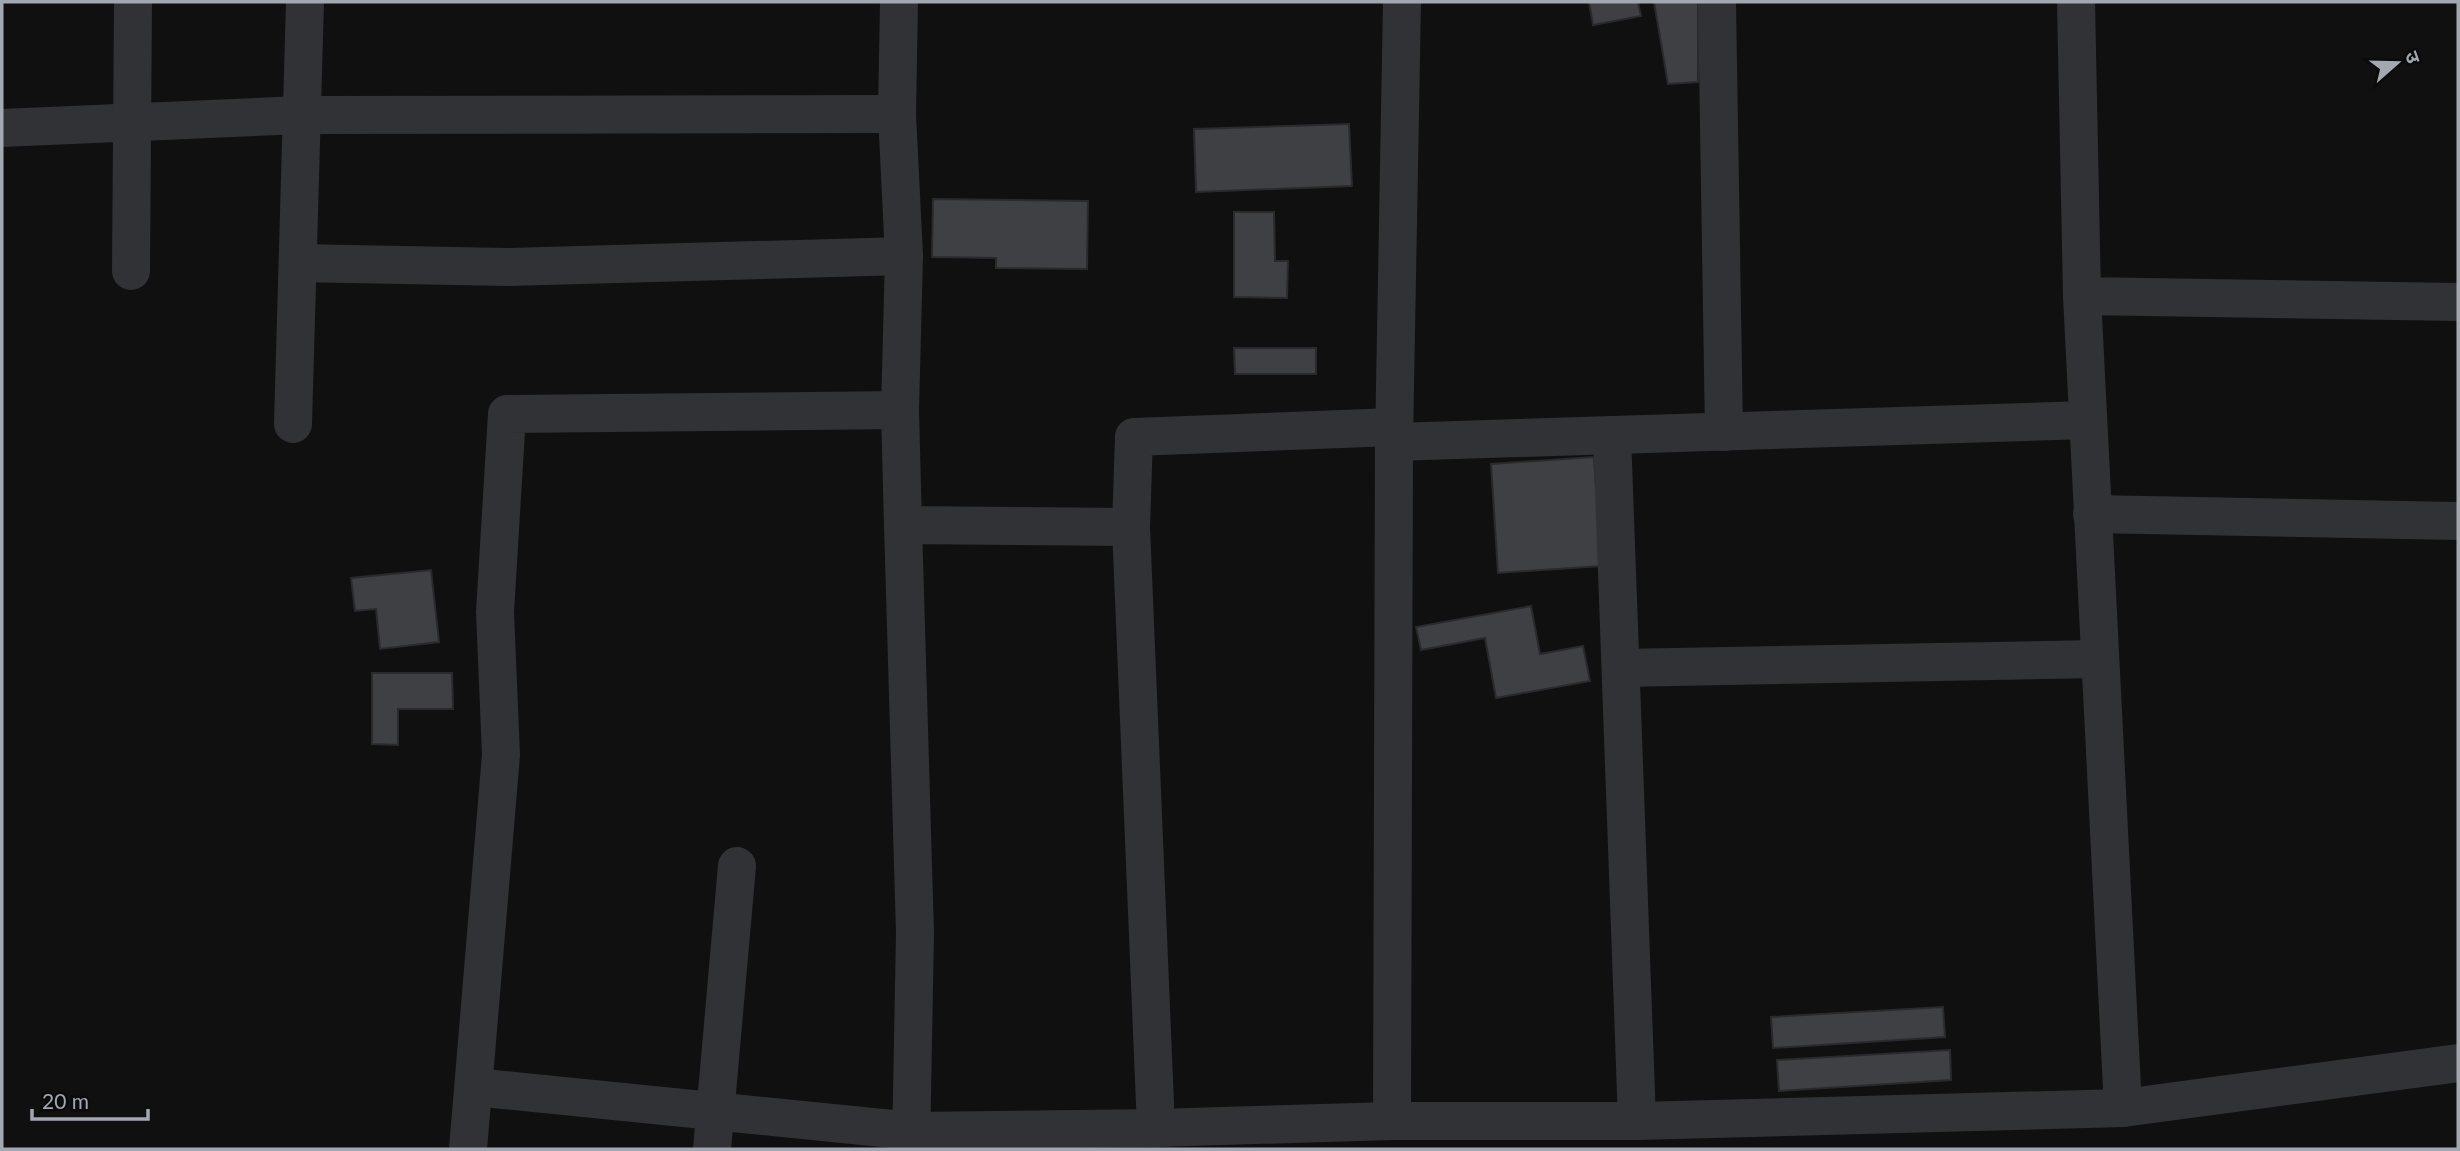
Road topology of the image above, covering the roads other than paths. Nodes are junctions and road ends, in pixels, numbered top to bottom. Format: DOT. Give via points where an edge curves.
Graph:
graph roads {
  1 [pos="132,2"];
  2 [pos="306,2"];
  3 [pos="899,2"];
  4 [pos="1402,2"];
  5 [pos="1717,2"];
  6 [pos="2076,2"];
  7 [pos="897,114"];
  8 [pos="301,115"];
  9 [pos="132,123"];
  10 [pos="2,128"];
  11 [pos="904,256"];
  12 [pos="299,263"];
  13 [pos="131,271"];
  14 [pos="2082,296"];
  15 [pos="2458,302"];
  16 [pos="901,410"];
  17 [pos="2088,421"];
  18 [pos="293,424"];
  19 [pos="1724,432"];
  20 [pos="1394,434"];
  21 [pos="1612,435"];
  22 [pos="2092,514"];
  23 [pos="2458,521"];
  24 [pos="903,524"];
  25 [pos="1131,527"];
  26 [pos="2099,659"];
  27 [pos="1621,668"];
  28 [pos="737,866"];
  29 [pos="2458,1063"];
  30 [pos="474,1087"];
  31 [pos="2123,1108"];
  32 [pos="715,1111"];
  33 [pos="1392,1121"];
  34 [pos="1637,1121"];
  35 [pos="1156,1128"];
  36 [pos="911,1140"];
  37 [pos="468,1149"];
  38 [pos="712,1149"];
  1 -- 9 [label="street"];
  2 -- 8 [label="street"];
  3 -- 7 [label="street"];
  4 -- 20 [label="street"];
  5 -- 19 [label="street"];
  6 -- 14 [label="street"];
  7 -- 8 [label="street"];
  7 -- 11 [label="street"];
  8 -- 9 [label="street"];
  8 -- 12 [label="street"];
  9 -- 10 [label="street"];
  9 -- 13 [label="street"];
  11 -- 12 [label="street" via="507,267"];
  11 -- 16 [label="street"];
  12 -- 18 [label="street"];
  14 -- 15 [label="street"];
  14 -- 17 [label="street"];
  16 -- 24 [label="street"];
  16 -- 30 [label="street" via="507,414 495,612 500,755"];
  17 -- 19 [label="street"];
  17 -- 22 [label="street"];
  19 -- 21 [label="street"];
  20 -- 21 [label="street"];
  20 -- 25 [label="street" via="1134,437"];
  20 -- 33 [label="street"];
  21 -- 27 [label="street"];
  22 -- 23 [label="street"];
  22 -- 26 [label="street"];
  24 -- 25 [label="street"];
  24 -- 36 [label="street" via="915,933"];
  25 -- 35 [label="street"];
  26 -- 27 [label="street"];
  26 -- 31 [label="street"];
  27 -- 34 [label="street"];
  28 -- 32 [label="street"];
  29 -- 31 [label="street"];
  30 -- 32 [label="street"];
  30 -- 37 [label="street"];
  31 -- 34 [label="street"];
  32 -- 36 [label="street"];
  32 -- 38 [label="street"];
  33 -- 34 [label="street"];
  33 -- 35 [label="street"];
  35 -- 36 [label="street"];
}
